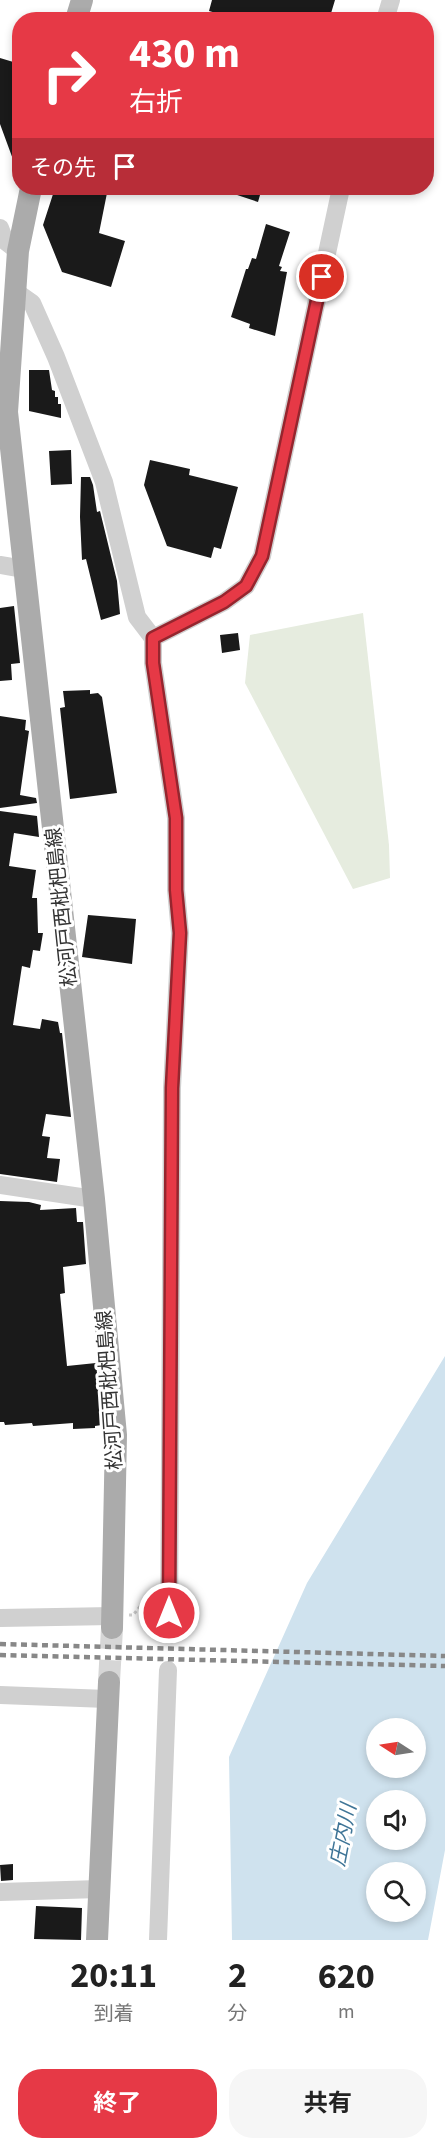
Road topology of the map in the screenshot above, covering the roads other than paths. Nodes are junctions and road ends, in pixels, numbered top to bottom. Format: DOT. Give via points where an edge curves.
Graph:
graph roads {
  1 [pos="30,195"];
  2 [pos="339,195"];
  3 [pos="0,228"];
  4 [pos="18,251"];
  5 [pos="15,291"];
  6 [pos="0,565"];
  7 [pos="24,569"];
  8 [pos="153,638"];
  9 [pos="0,1185"];
  10 [pos="94,1199"];
  11 [pos="0,1618"];
  12 [pos="112,1622"];
  13 [pos="169,1635"];
  14 [pos="168,1670"];
  15 [pos="108,1691"];
  16 [pos="0,1695"];
  17 [pos="99,1889"];
  18 [pos="0,1892"];
  19 [pos="97,1940"];
  20 [pos="158,1940"];
  1 -- 4 [label="main road, 松河戸西枇杷島線"];
  2 -- 8 [label="street" via="262,556 246,586 224,602"];
  3 -- 4 [label="street" via="5,241"];
  4 -- 5 [label="main road, 松河戸西枇杷島線"];
  5 -- 7 [label="main road, 松河戸西枇杷島線" via="7,412"];
  5 -- 8 [label="street" via="32,303 56,357 104,482 137,617"];
  6 -- 7 [label="street"];
  7 -- 10 [label="main road, 松河戸西枇杷島線"];
  8 -- 13 [label="street" via="153,663 176,818 180,933 172,1088"];
  9 -- 10 [label="street"];
  10 -- 12 [label="main road, 松河戸西枇杷島線" via="116,1435"];
  11 -- 12 [label="street"];
  14 -- 20 [label="street"];
  15 -- 16 [label="street"];
  15 -- 17 [label="main road"];
  17 -- 18 [label="street"];
  17 -- 19 [label="main road"];
}
